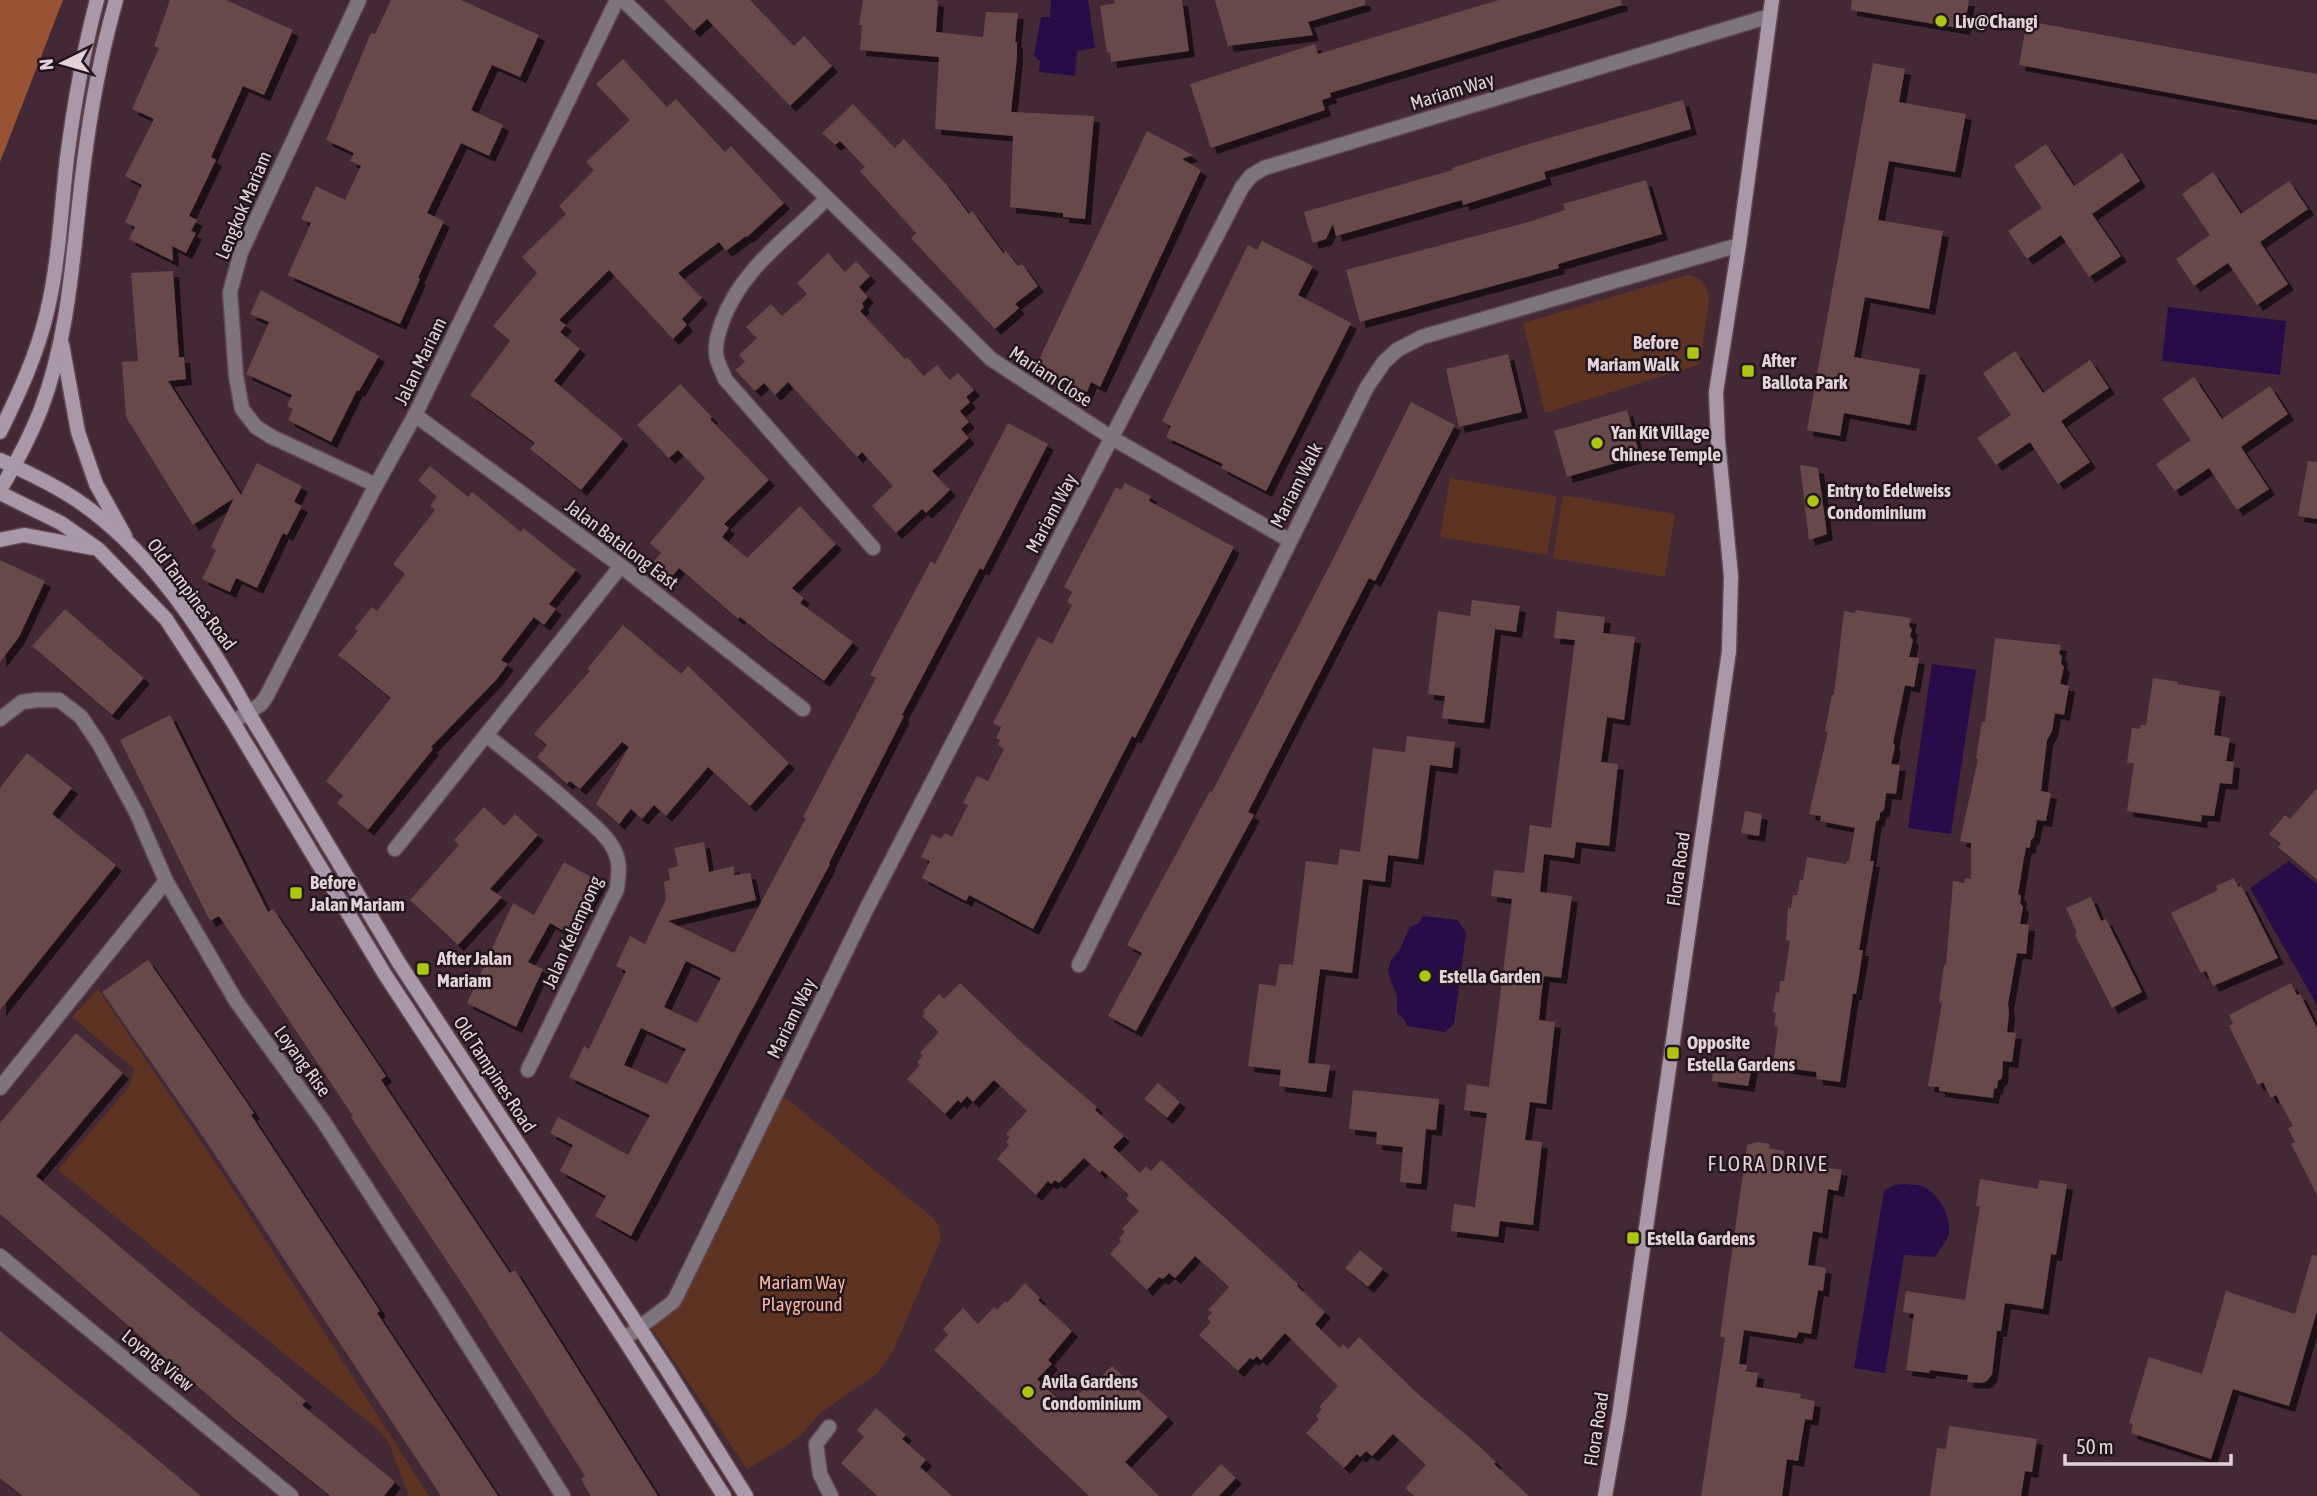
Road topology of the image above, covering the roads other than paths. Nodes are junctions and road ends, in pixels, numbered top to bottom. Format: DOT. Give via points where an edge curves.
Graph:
graph roads {
  1 [pos="97,0"];
  2 [pos="116,0"];
  3 [pos="359,0"];
  4 [pos="617,0"];
  5 [pos="623,0"];
  6 [pos="1772,0"];
  7 [pos="1770,16"];
  8 [pos="827,198"];
  9 [pos="1739,245"];
  10 [pos="61,339"];
  11 [pos="415,415"];
  12 [pos="0,432"];
  13 [pos="1112,438"];
  14 [pos="0,460"];
  15 [pos="14,467"];
  16 [pos="376,485"];
  17 [pos="0,492"];
  18 [pos="0,540"];
  19 [pos="1289,540"];
  20 [pos="128,542"];
  21 [pos="873,548"];
  22 [pos="97,549"];
  23 [pos="621,566"];
  24 [pos="803,709"];
  25 [pos="248,712"];
  26 [pos="0,719"];
  27 [pos="233,722"];
  28 [pos="486,735"];
  29 [pos="396,849"];
  30 [pos="166,881"];
  31 [pos="1079,965"];
  32 [pos="528,1070"];
  33 [pos="0,1088"];
  34 [pos="0,1256"];
  35 [pos="639,1329"];
  36 [pos="624,1339"];
  37 [pos="829,1427"];
  38 [pos="291,1496"];
  39 [pos="563,1496"];
  40 [pos="723,1496"];
  41 [pos="746,1496"];
  42 [pos="831,1496"];
  43 [pos="1605,1496"];
  1 -- 12 [label="street" via="83,56 47,311 36,352"];
  2 -- 10 [label="street, Old Tampines Road" via="100,62"];
  3 -- 16 [label="street, Lengkok Mariam" via="241,252 230,292 242,409 256,427"];
  4 -- 11 [label="street, Jalan Mariam"];
  5 -- 8 [label="street, Mariam Close"];
  6 -- 7 [label="street"];
  7 -- 9 [label="street"];
  7 -- 13 [label="street, Mariam Way" via="1264,168 1251,176"];
  8 -- 13 [label="street, Mariam Close" via="991,359"];
  8 -- 21 [label="street" via="742,281 716,340 717,358 725,379"];
  9 -- 19 [label="street, Mariam Walk" via="1422,337 1397,350 1367,387"];
  9 -- 43 [label="street, Flora Road" via="1716,392 1731,576 1729,652"];
  10 -- 15 [label="street, Old Tampines Road" via="41,409"];
  10 -- 20 [label="street" via="78,432 96,484"];
  11 -- 16 [label="street, Jalan Mariam"];
  11 -- 23 [label="street, Jalan Batalong East"];
  13 -- 19 [label="street, Mariam Close"];
  13 -- 35 [label="street, Mariam Way" via="868,906 676,1297"];
  14 -- 15 [label="street, Old Tampines Road"];
  15 -- 17 [label="street, Old Tampines Road"];
  15 -- 20 [label="street, Old Tampines Road" via="80,503"];
  16 -- 25 [label="street, Jalan Mariam" via="266,697"];
  17 -- 22 [label="street, Old Tampines Road" via="61,523"];
  18 -- 22 [label="street" via="24,535"];
  19 -- 31 [label="street, Mariam Walk"];
  20 -- 25 [label="street, Old Tampines Road" via="176,599"];
  22 -- 27 [label="street, Old Tampines Road" via="166,619"];
  23 -- 24 [label="street, Jalan Batalong East"];
  23 -- 28 [label="street"];
  25 -- 27 [label="street, Jalan Mariam"];
  25 -- 35 [label="street, Old Tampines Road" via="399,963"];
  26 -- 30 [label="street, Loyang Rise" via="22,702 37,699 59,700 82,717 136,812"];
  27 -- 36 [label="street, Old Tampines Road" via="384,973"];
  28 -- 29 [label="street"];
  28 -- 32 [label="street, Jalan Kelempong" via="593,825 615,851 619,866 617,889"];
  30 -- 33 [label="street"];
  30 -- 39 [label="street, Loyang Rise" via="236,1001 323,1121"];
  34 -- 38 [label="street, Loyang View"];
  35 -- 36 [label="street, Mariam Way"];
  35 -- 41 [label="street, Old Tampines Road"];
  36 -- 40 [label="street, Old Tampines Road"];
  37 -- 42 [label="street" via="816,1444 820,1474"];
}
